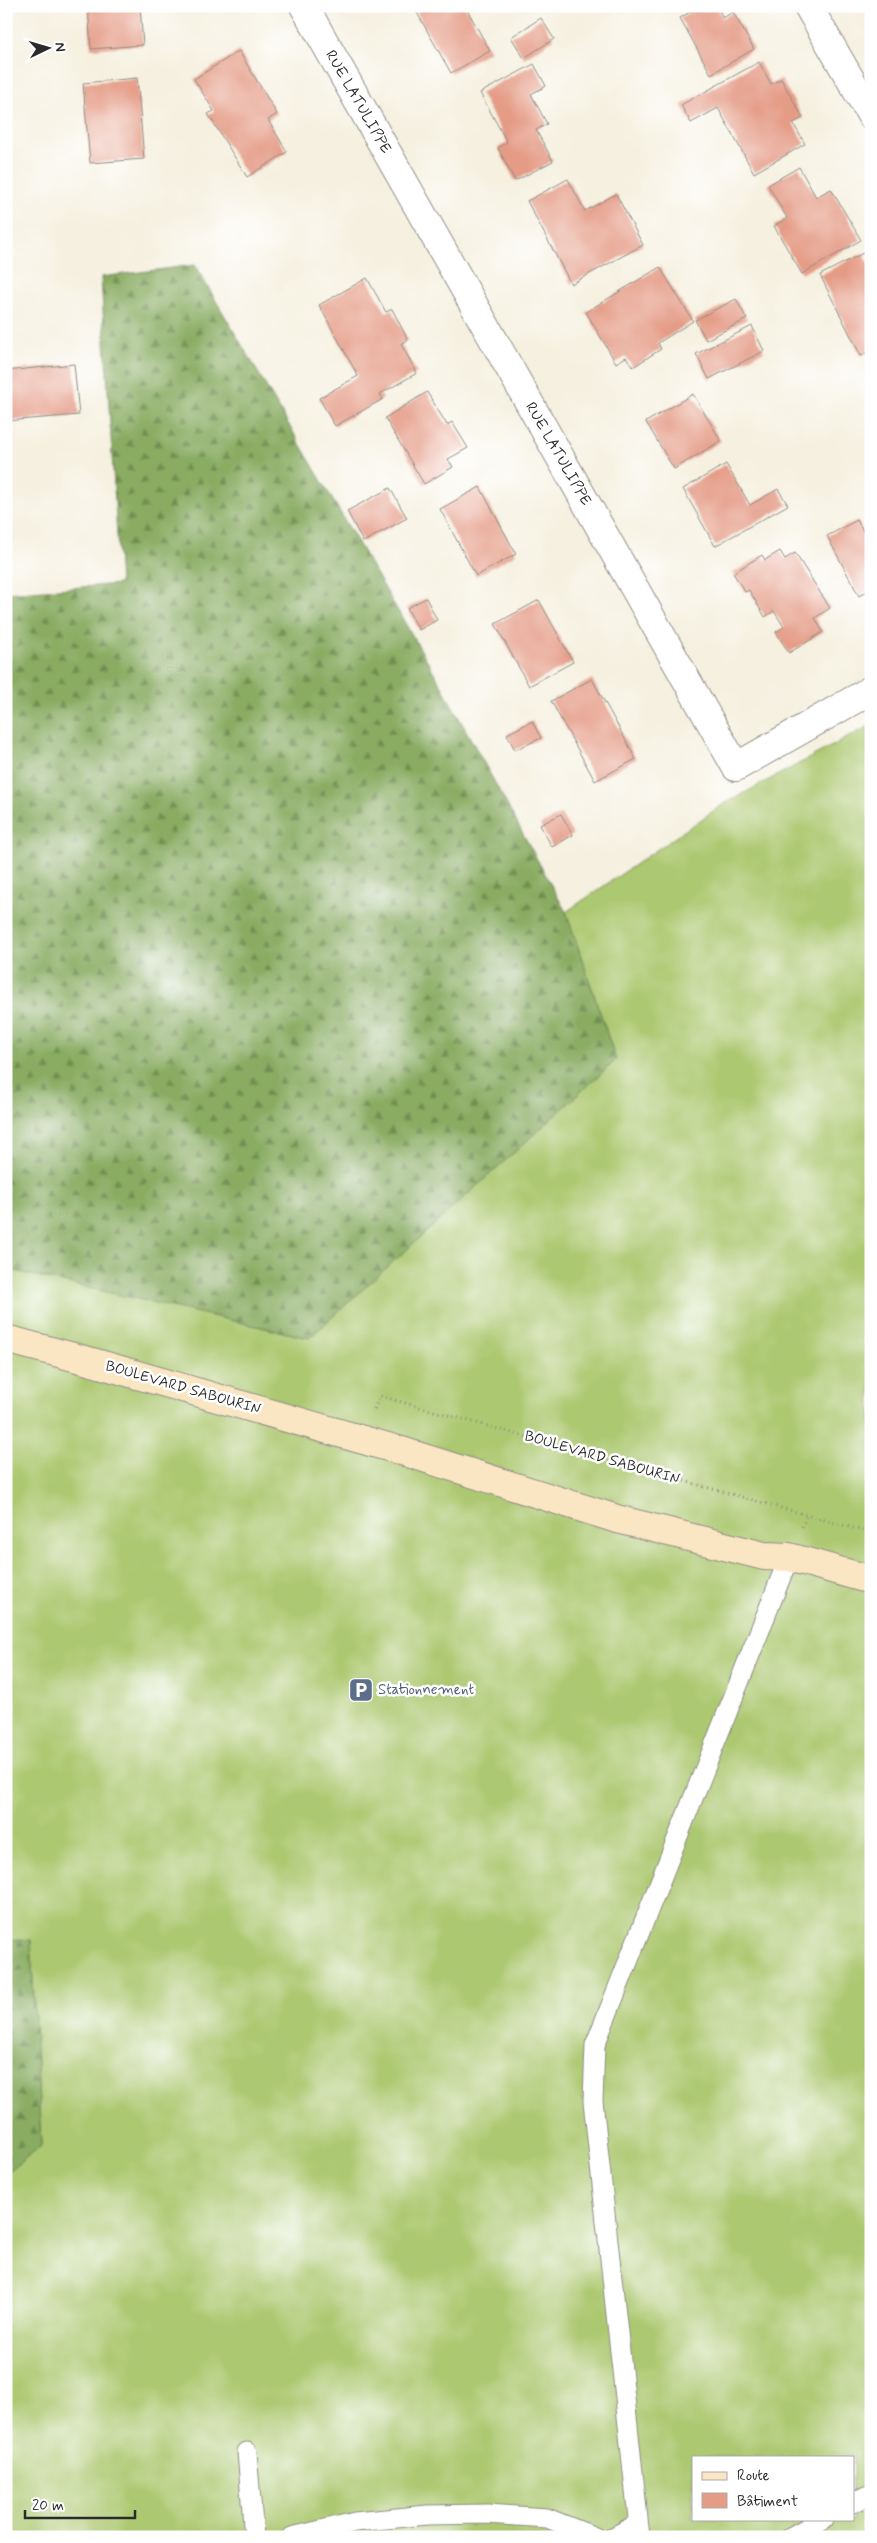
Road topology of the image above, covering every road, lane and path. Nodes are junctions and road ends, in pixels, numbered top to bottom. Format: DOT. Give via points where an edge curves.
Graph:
graph roads {
  1 [pos="304,6"];
  2 [pos="808,6"];
  3 [pos="871,115"];
  4 [pos="871,690"];
  5 [pos="6,1339"];
  6 [pos="360,1439"];
  7 [pos="871,1533"];
  8 [pos="789,1558"];
  9 [pos="871,1580"];
  10 [pos="247,2452"];
  11 [pos="871,2494"];
  12 [pos="854,2503"];
  13 [pos="821,2520"];
  14 [pos="638,2531"];
  15 [pos="254,2537"];
  16 [pos="292,2537"];
  17 [pos="595,2537"];
  18 [pos="613,2537"];
  19 [pos="656,2537"];
  20 [pos="790,2537"];
  1 -- 4 [label="street, RUE LATULIPPE" via="736,767"];
  2 -- 3 [label="street"];
  5 -- 6 [label="street, BOULEVARD SABOURIN"];
  6 -- 7 [label="path, BOULEVARD SABOURIN" via="380,1396"];
  6 -- 8 [label="street, BOULEVARD SABOURIN" via="617,1519 764,1556"];
  8 -- 9 [label="street, BOULEVARD SABOURIN"];
  8 -- 14 [label="lane" via="595,2045 593,2101"];
  10 -- 15 [label="lane"];
  11 -- 12 [label="lane"];
  13 -- 20 [label="lane"];
  14 -- 18 [label="lane"];
  14 -- 19 [label="lane"];
  16 -- 17 [label="lane" via="355,2522 427,2515 487,2514 547,2518"];
}
